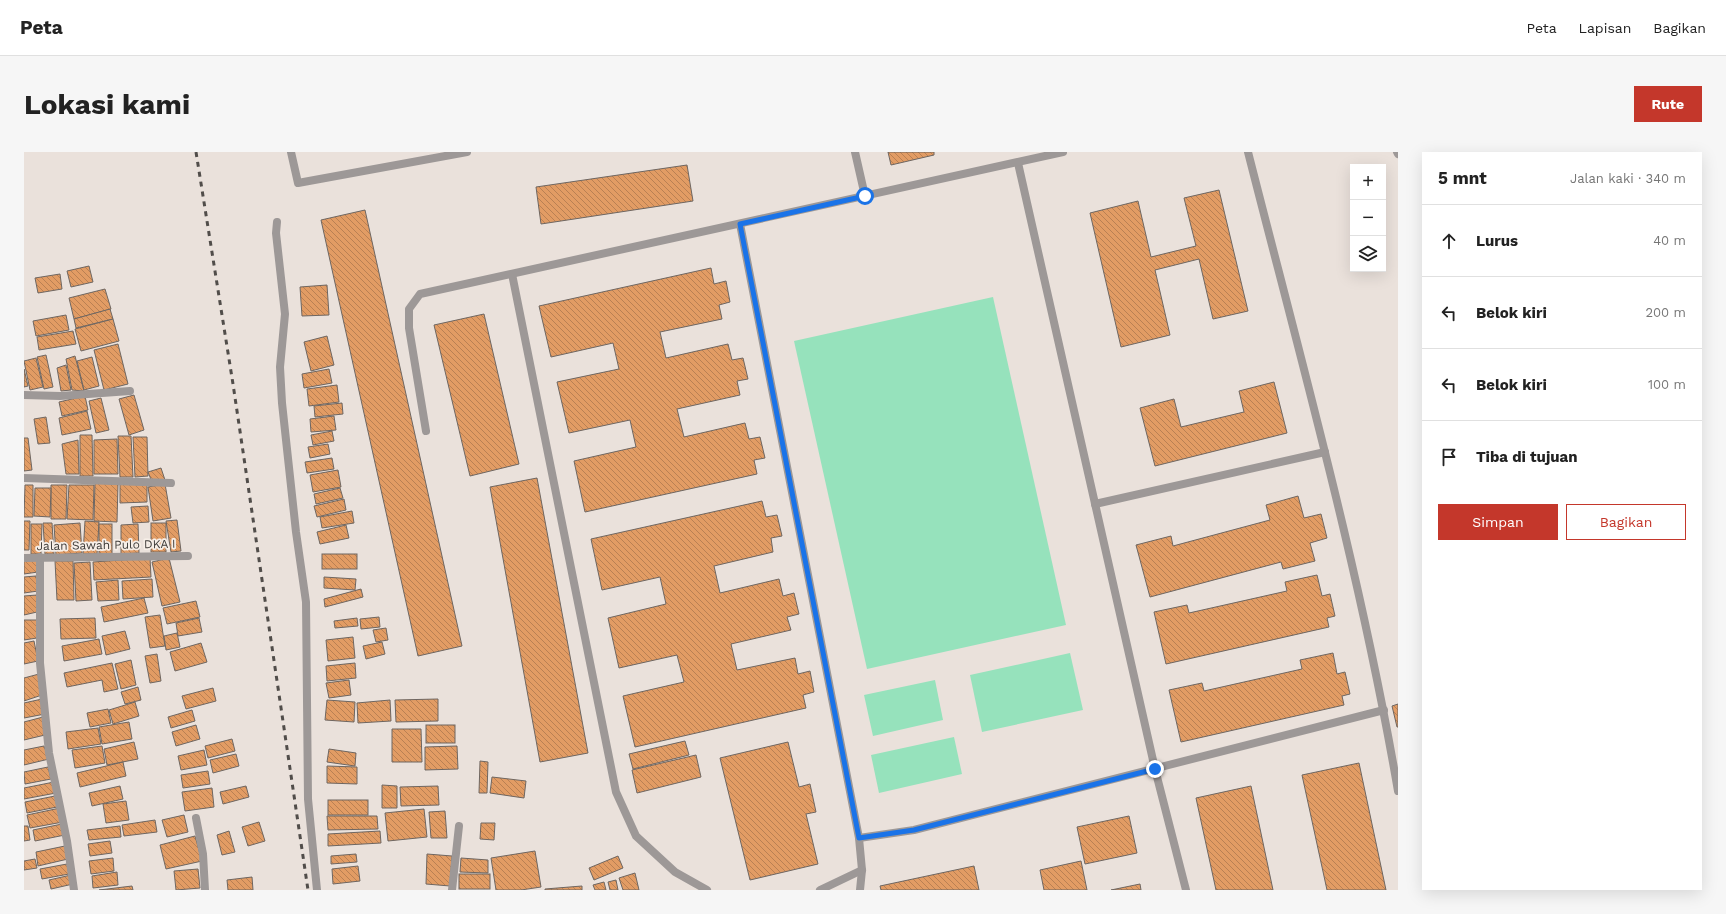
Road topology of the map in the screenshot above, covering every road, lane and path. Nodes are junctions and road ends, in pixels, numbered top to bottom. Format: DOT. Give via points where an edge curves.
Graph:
graph roads {
  1 [pos="291,152"];
  2 [pos="467,152"];
  3 [pos="855,152"];
  4 [pos="1063,152"];
  5 [pos="1248,152"];
  6 [pos="1018,163"];
  7 [pos="865,196"];
  8 [pos="278,222"];
  9 [pos="740,224"];
  10 [pos="512,274"];
  11 [pos="130,391"];
  12 [pos="24,395"];
  13 [pos="426,431"];
  14 [pos="1325,452"];
  15 [pos="24,478"];
  16 [pos="171,483"];
  17 [pos="1095,504"];
  18 [pos="188,556"];
  19 [pos="40,557"];
  20 [pos="24,558"];
  21 [pos="1384,710"];
  22 [pos="1155,769"];
  23 [pos="1398,791"];
  24 [pos="196,818"];
  25 [pos="459,826"];
  26 [pos="859,838"];
  27 [pos="862,870"];
  28 [pos="74,890"];
  29 [pos="205,890"];
  30 [pos="317,890"];
  31 [pos="452,890"];
  32 [pos="707,890"];
  33 [pos="820,890"];
  34 [pos="860,890"];
  35 [pos="1186,890"];
  1 -- 2 [label="street" via="298,183"];
  3 -- 7 [label="street"];
  4 -- 6 [label="street"];
  5 -- 14 [label="street"];
  6 -- 7 [label="street"];
  6 -- 17 [label="street"];
  7 -- 9 [label="street"];
  8 -- 30 [label="street" via="276,232 285,314 280,367 282,403 306,602 308,799"];
  9 -- 10 [label="street"];
  9 -- 26 [label="street"];
  10 -- 13 [label="street" via="420,294 409,309 409,328"];
  10 -- 32 [label="street" via="616,792 636,836 675,872"];
  11 -- 12 [label="street" via="60,396"];
  14 -- 17 [label="street"];
  14 -- 21 [label="street"];
  15 -- 16 [label="street"];
  17 -- 22 [label="street"];
  18 -- 19 [label="street, Jalan Sawah Pulo DKA I"];
  19 -- 20 [label="street, Jalan Sawah Pulo DKA I"];
  19 -- 28 [label="street" via="40,663 48,745"];
  21 -- 22 [label="street"];
  21 -- 23 [label="street"];
  22 -- 26 [label="street" via="914,830"];
  22 -- 35 [label="street"];
  24 -- 29 [label="street" via="203,854"];
  25 -- 31 [label="street"];
  26 -- 27 [label="street"];
  27 -- 33 [label="street"];
  27 -- 34 [label="street"];
}
